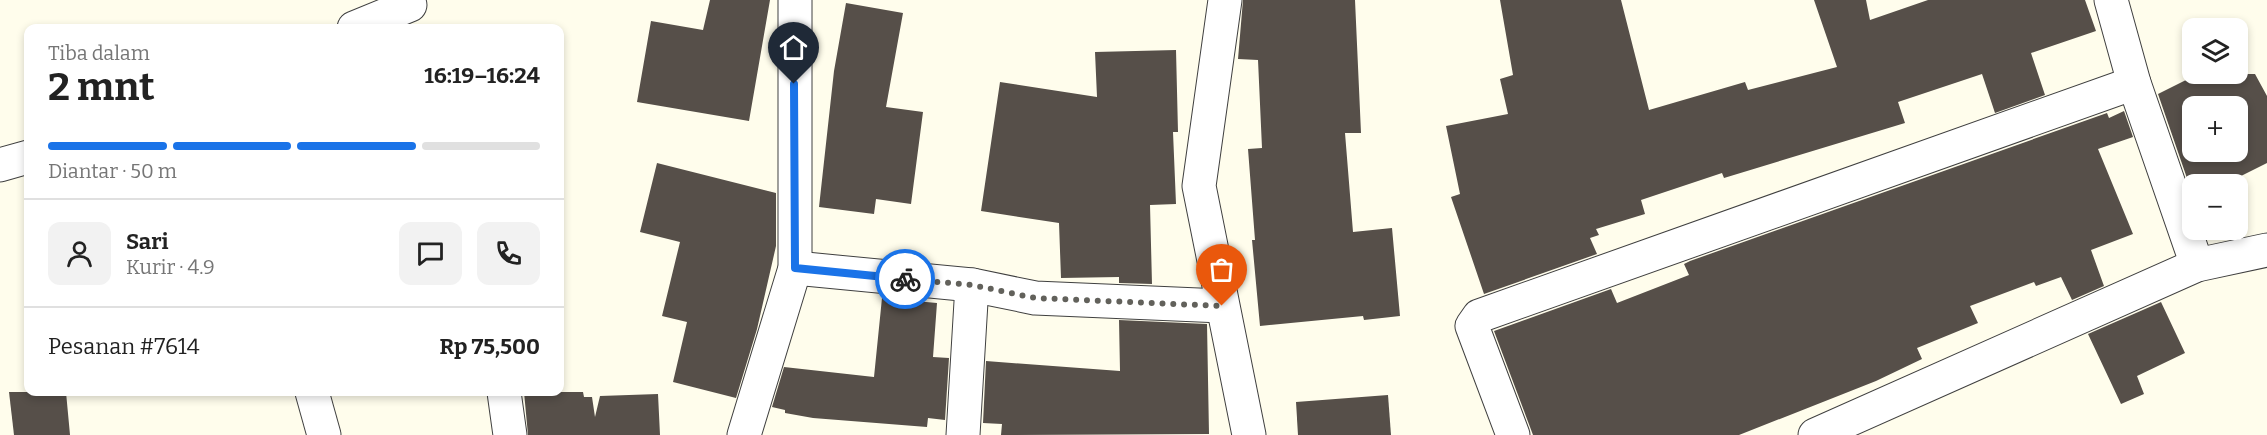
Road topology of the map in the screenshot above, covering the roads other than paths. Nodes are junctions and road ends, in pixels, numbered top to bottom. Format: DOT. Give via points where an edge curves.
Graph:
graph roads {
  1 [pos="795,0"];
  2 [pos="1225,0"];
  3 [pos="2111,0"];
  4 [pos="410,5"];
  5 [pos="364,24"];
  6 [pos="2134,83"];
  7 [pos="24,158"];
  8 [pos="0,165"];
  9 [pos="2267,250"];
  10 [pos="2197,265"];
  11 [pos="795,268"];
  12 [pos="972,285"];
  13 [pos="1222,306"];
  14 [pos="313,396"];
  15 [pos="505,396"];
  16 [pos="324,435"];
  17 [pos="510,435"];
  18 [pos="744,435"];
  19 [pos="963,435"];
  20 [pos="1249,435"];
  21 [pos="1513,435"];
  22 [pos="1815,435"];
  1 -- 11 [label="street"];
  2 -- 13 [label="street" via="1199,186"];
  3 -- 6 [label="street"];
  4 -- 5 [label="street"];
  6 -- 10 [label="street"];
  6 -- 21 [label="street" via="1479,316 1472,326"];
  7 -- 8 [label="street"];
  9 -- 10 [label="street"];
  10 -- 22 [label="street"];
  11 -- 12 [label="street"];
  11 -- 18 [label="street"];
  12 -- 13 [label="street" via="1035,298"];
  12 -- 19 [label="street"];
  13 -- 20 [label="street"];
  14 -- 16 [label="street"];
  15 -- 17 [label="street"];
}
